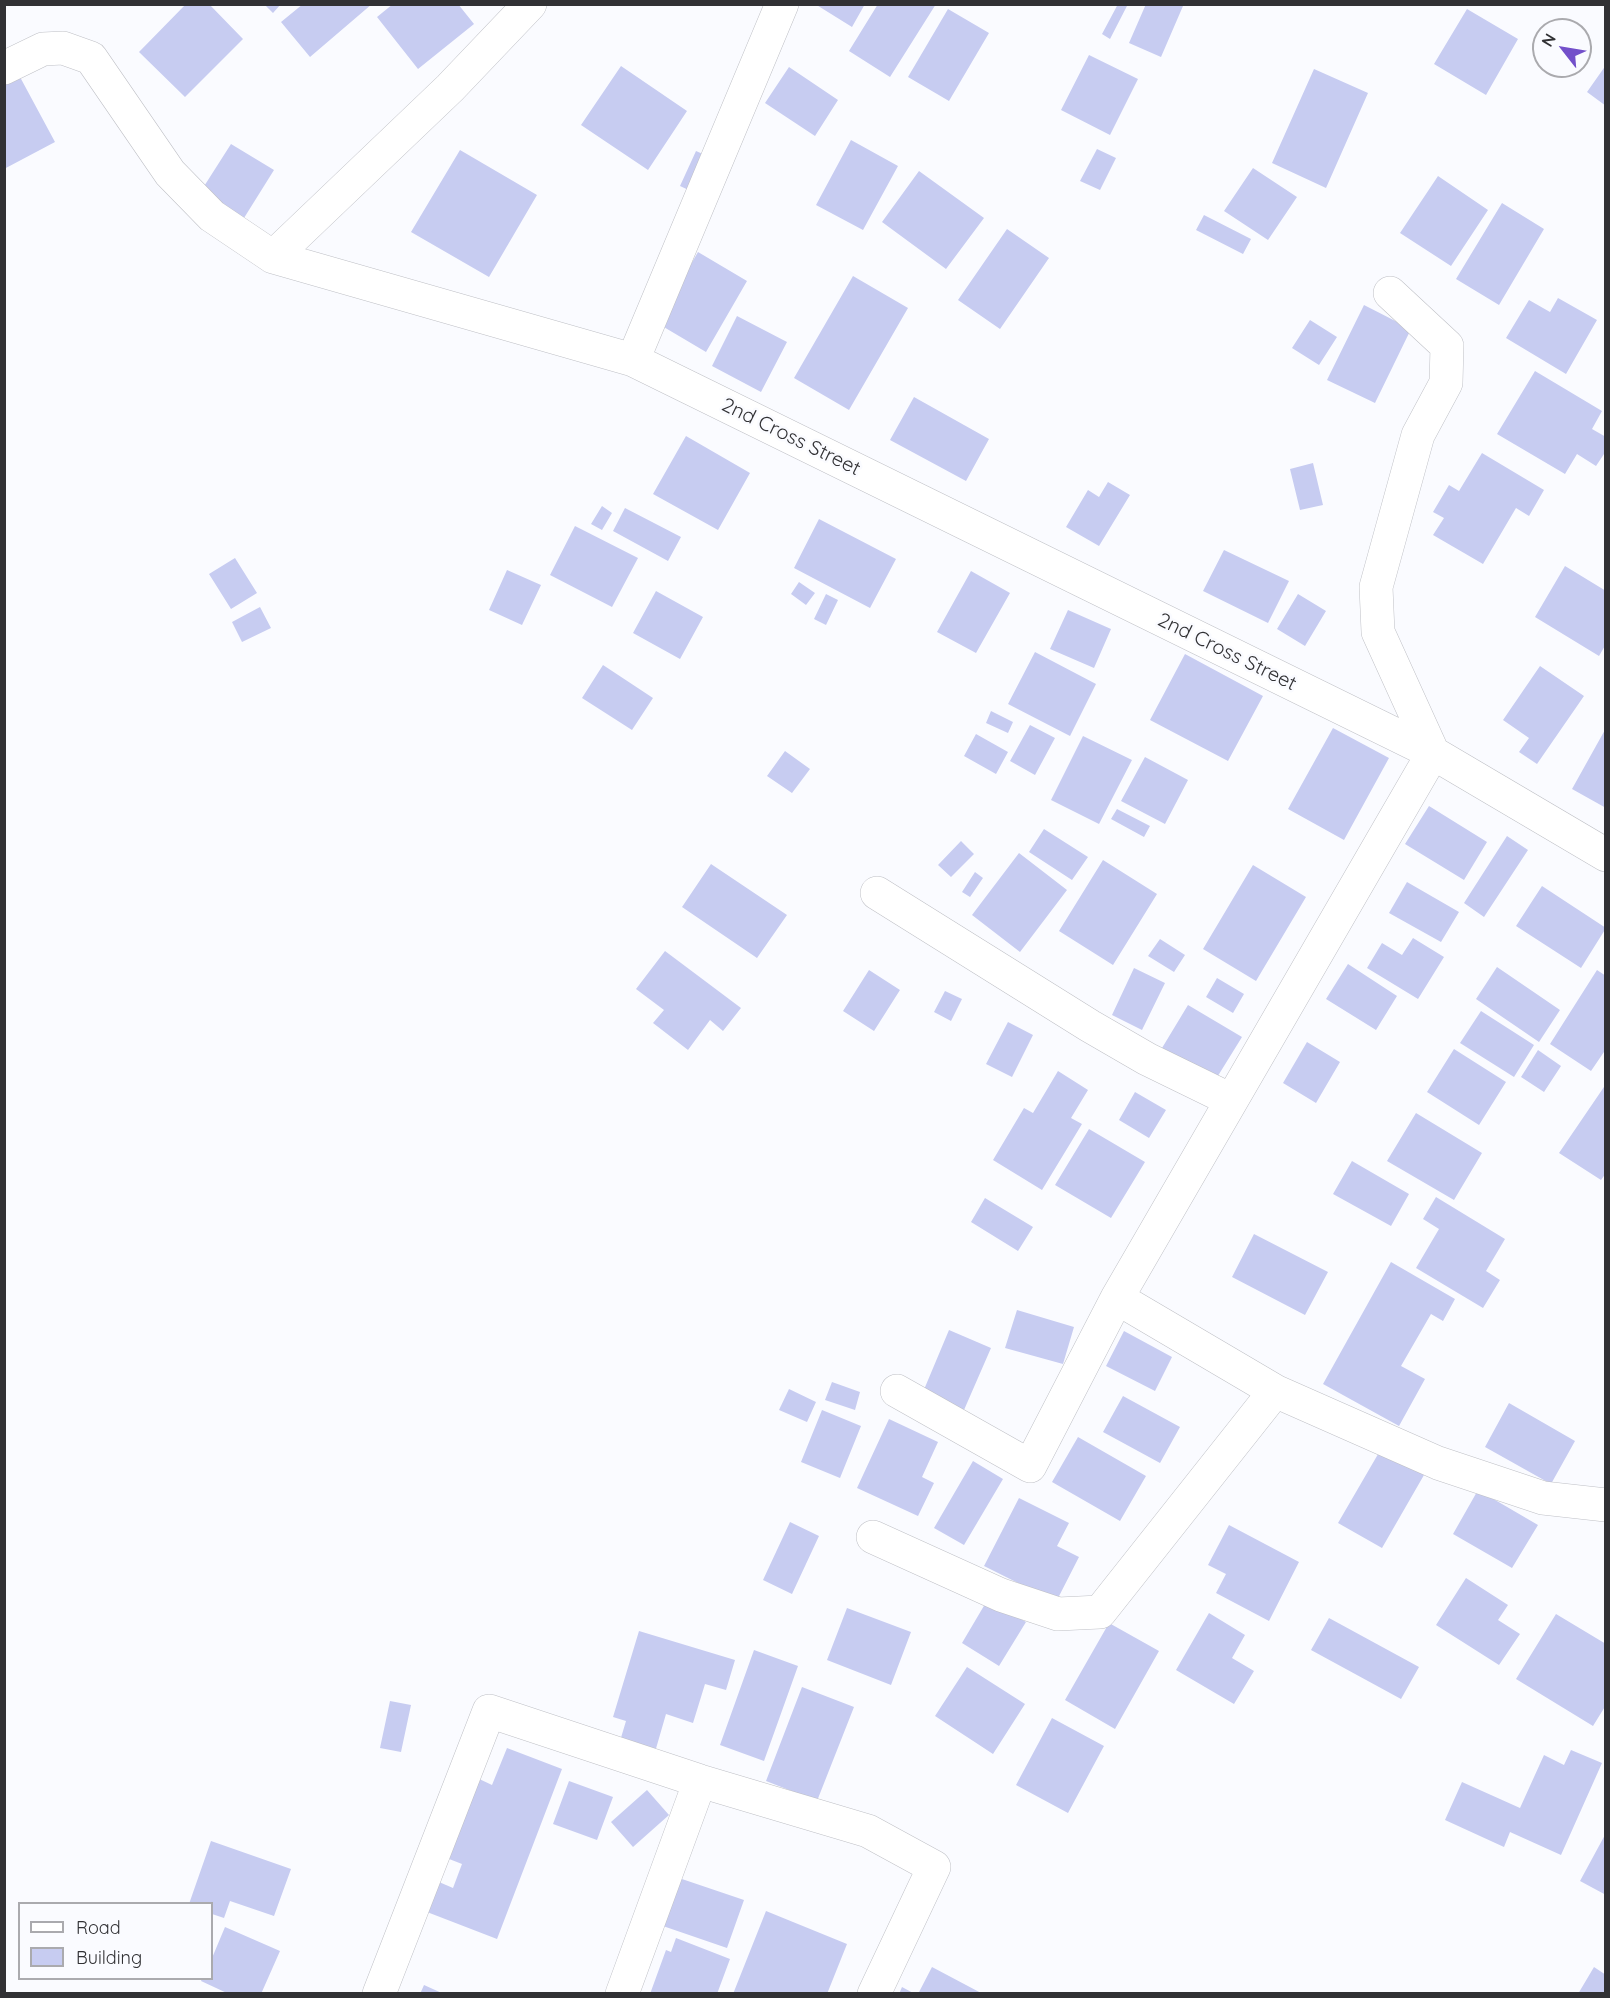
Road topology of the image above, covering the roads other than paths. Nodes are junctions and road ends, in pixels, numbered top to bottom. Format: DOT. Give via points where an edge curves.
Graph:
graph roads {
  1 [pos="530,4"];
  2 [pos="782,4"];
  3 [pos="4,68"];
  4 [pos="273,257"];
  5 [pos="1390,292"];
  6 [pos="633,360"];
  7 [pos="1432,753"];
  8 [pos="1605,855"];
  9 [pos="877,893"];
  10 [pos="1231,1100"];
  11 [pos="1117,1298"];
  12 [pos="897,1391"];
  13 [pos="1275,1391"];
  14 [pos="1605,1505"];
  15 [pos="873,1537"];
  16 [pos="700,1781"];
  17 [pos="379,1994"];
  18 [pos="622,1994"];
  19 [pos="874,1994"];
  1 -- 4 [label="street" via="450,88"];
  2 -- 6 [label="street"];
  3 -- 4 [label="street, 2nd Cross Street" via="43,49 63,48 91,58 170,173 212,216"];
  4 -- 6 [label="street, 2nd Cross Street"];
  5 -- 7 [label="street" via="1447,346 1446,383 1418,435 1376,587 1378,632"];
  6 -- 7 [label="street, 2nd Cross Street"];
  7 -- 8 [label="street, 2nd Cross Street"];
  7 -- 10 [label="street"];
  9 -- 10 [label="street" via="1090,1026"];
  10 -- 11 [label="street"];
  11 -- 12 [label="street" via="1030,1466"];
  11 -- 13 [label="street"];
  13 -- 14 [label="street" via="1438,1464 1544,1498"];
  13 -- 15 [label="street" via="1100,1612 1058,1614 1001,1595"];
  16 -- 17 [label="street" via="489,1711"];
  16 -- 18 [label="street"];
  16 -- 19 [label="street" via="868,1831 934,1867"];
}
